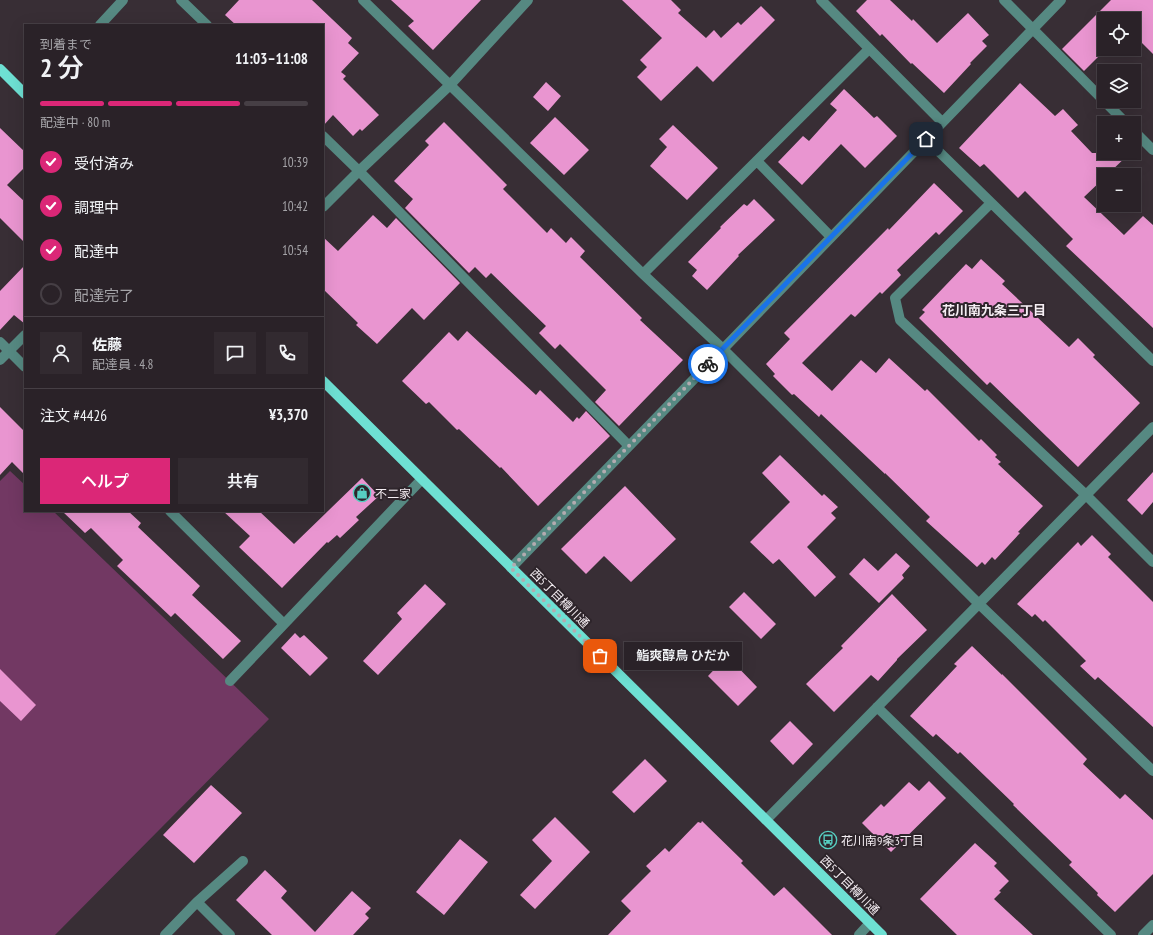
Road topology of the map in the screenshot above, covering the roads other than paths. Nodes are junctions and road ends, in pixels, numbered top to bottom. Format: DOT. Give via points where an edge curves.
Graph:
graph roads {
  1 [pos="122,0"];
  2 [pos="182,0"];
  3 [pos="363,0"];
  4 [pos="528,0"];
  5 [pos="821,0"];
  6 [pos="1004,0"];
  7 [pos="1060,0"];
  8 [pos="101,24"];
  9 [pos="207,24"];
  10 [pos="1032,29"];
  11 [pos="869,49"];
  12 [pos="0,69"];
  13 [pos="450,85"];
  14 [pos="24,93"];
  15 [pos="1119,116"];
  16 [pos="942,122"];
  17 [pos="324,137"];
  18 [pos="1141,138"];
  19 [pos="926,139"];
  20 [pos="1153,150"];
  21 [pos="756,161"];
  22 [pos="359,171"];
  23 [pos="991,203"];
  24 [pos="324,206"];
  25 [pos="831,238"];
  26 [pos="644,274"];
  27 [pos="24,336"];
  28 [pos="0,342"];
  29 [pos="723,349"];
  30 [pos="9,351"];
  31 [pos="0,360"];
  32 [pos="1153,361"];
  33 [pos="24,366"];
  34 [pos="324,382"];
  35 [pos="1153,427"];
  36 [pos="629,446"];
  37 [pos="422,479"];
  38 [pos="1086,495"];
  39 [pos="171,512"];
  40 [pos="1153,562"];
  41 [pos="511,568"];
  42 [pos="979,604"];
  43 [pos="284,624"];
  44 [pos="230,681"];
  45 [pos="877,708"];
  46 [pos="1153,772"];
  47 [pos="766,820"];
  48 [pos="243,861"];
  49 [pos="197,902"];
  50 [pos="870,923"];
  51 [pos="1153,925"];
  52 [pos="165,935"];
  53 [pos="230,935"];
  54 [pos="859,935"];
  55 [pos="882,935"];
  56 [pos="1111,935"];
  57 [pos="1143,935"];
  1 -- 8 [label="street"];
  2 -- 9 [label="street"];
  3 -- 13 [label="street"];
  4 -- 13 [label="street"];
  5 -- 11 [label="street"];
  6 -- 10 [label="street"];
  7 -- 10 [label="street"];
  10 -- 15 [label="street"];
  10 -- 16 [label="street"];
  11 -- 16 [label="street"];
  11 -- 21 [label="street"];
  12 -- 14 [label="main road"];
  13 -- 22 [label="street"];
  13 -- 26 [label="street"];
  16 -- 19 [label="street"];
  17 -- 22 [label="street"];
  18 -- 20 [label="street"];
  19 -- 23 [label="street"];
  19 -- 25 [label="street"];
  21 -- 25 [label="street"];
  21 -- 26 [label="street"];
  22 -- 24 [label="street"];
  22 -- 36 [label="street"];
  23 -- 32 [label="street"];
  23 -- 38 [label="street" via="895,298 900,320"];
  25 -- 29 [label="street"];
  26 -- 29 [label="street"];
  27 -- 30 [label="street"];
  28 -- 30 [label="street"];
  29 -- 36 [label="street"];
  29 -- 42 [label="street"];
  30 -- 31 [label="street"];
  30 -- 33 [label="street"];
  34 -- 37 [label="main road, 西5丁目樽川通"];
  35 -- 38 [label="street"];
  36 -- 41 [label="street"];
  37 -- 41 [label="main road, 西5丁目樽川通"];
  37 -- 43 [label="street"];
  38 -- 40 [label="street"];
  38 -- 42 [label="street"];
  39 -- 43 [label="street"];
  41 -- 47 [label="main road, 西5丁目樽川通"];
  42 -- 45 [label="street"];
  42 -- 46 [label="street"];
  43 -- 44 [label="street"];
  45 -- 47 [label="street"];
  45 -- 56 [label="street"];
  47 -- 50 [label="main road, 西5丁目樽川通"];
  48 -- 49 [label="street"];
  49 -- 52 [label="street"];
  49 -- 53 [label="street"];
  50 -- 54 [label="street"];
  50 -- 55 [label="main road, 西5丁目樽川通"];
  51 -- 57 [label="street"];
}
